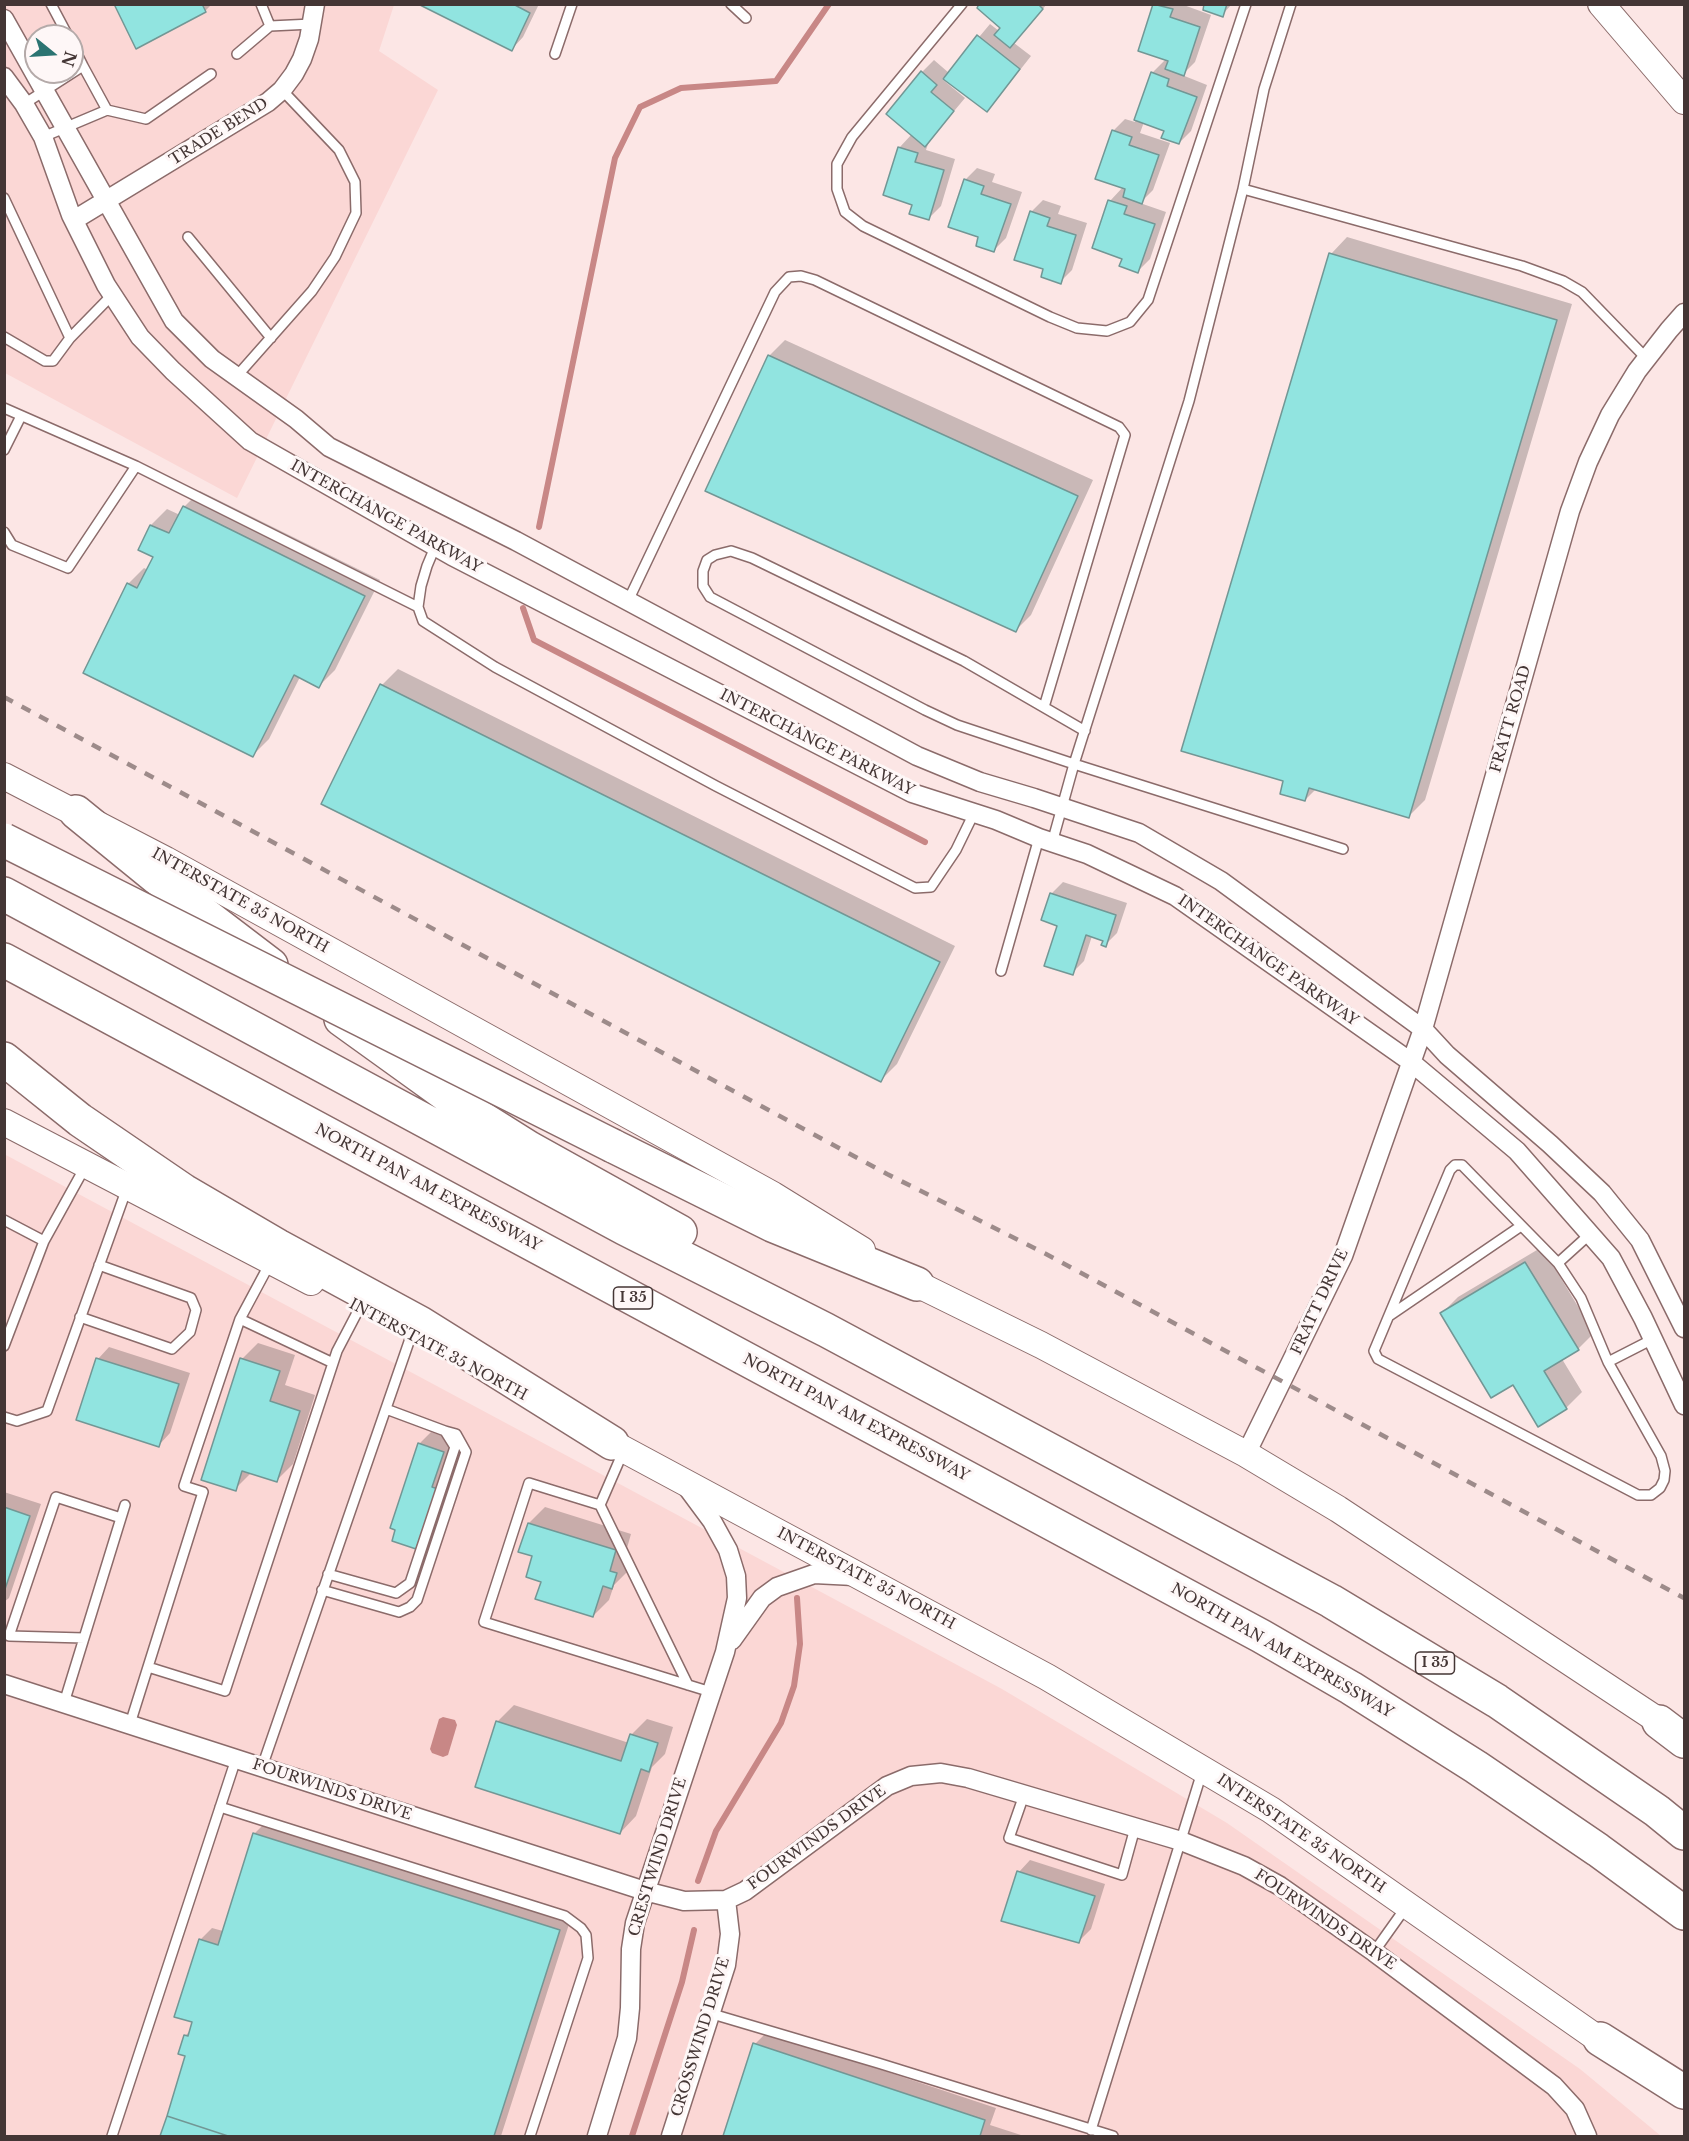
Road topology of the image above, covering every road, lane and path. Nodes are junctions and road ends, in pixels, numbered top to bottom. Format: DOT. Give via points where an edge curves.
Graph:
graph roads {
  1 [pos="51,4"];
  2 [pos="261,4"];
  3 [pos="315,4"];
  4 [pos="572,4"];
  5 [pos="731,4"];
  6 [pos="962,4"];
  7 [pos="1246,4"];
  8 [pos="1291,4"];
  9 [pos="1601,4"];
  10 [pos="746,18"];
  11 [pos="4,19"];
  12 [pos="62,24"];
  13 [pos="312,24"];
  14 [pos="270,26"];
  15 [pos="237,54"];
  16 [pos="555,54"];
  17 [pos="84,68"];
  18 [pos="211,74"];
  19 [pos="4,76"];
  20 [pos="57,84"];
  21 [pos="282,90"];
  22 [pos="44,93"];
  23 [pos="1684,101"];
  24 [pos="24,104"];
  25 [pos="107,110"];
  26 [pos="66,126"];
  27 [pos="43,137"];
  28 [pos="1242,189"];
  29 [pos="4,198"];
  30 [pos="106,202"];
  31 [pos="74,220"];
  32 [pos="188,237"];
  33 [pos="112,294"];
  34 [pos="1684,313"];
  35 [pos="4,337"];
  36 [pos="70,338"];
  37 [pos="271,338"];
  38 [pos="1647,359"];
  39 [pos="236,377"];
  40 [pos="4,408"];
  41 [pos="21,416"];
  42 [pos="4,450"];
  43 [pos="136,466"];
  44 [pos="4,532"];
  45 [pos="435,546"];
  46 [pos="628,601"];
  47 [pos="418,607"];
  48 [pos="1044,707"];
  49 [pos="1085,730"];
  50 [pos="1074,764"];
  51 [pos="4,776"];
  52 [pos="1063,808"];
  53 [pos="76,812"];
  54 [pos="974,813"];
  55 [pos="4,840"];
  56 [pos="1046,841"];
  57 [pos="1343,849"];
  58 [pos="4,894"];
  59 [pos="4,960"];
  60 [pos="1001,971"];
  61 [pos="1423,1029"];
  62 [pos="4,1059"];
  63 [pos="1411,1062"];
  64 [pos="4,1122"];
  65 [pos="1382,1146"];
  66 [pos="86,1165"];
  67 [pos="128,1186"];
  68 [pos="4,1220"];
  69 [pos="1521,1226"];
  70 [pos="1590,1234"];
  71 [pos="44,1241"];
  72 [pos="271,1261"];
  73 [pos="1558,1263"];
  74 [pos="99,1265"];
  75 [pos="917,1284"];
  76 [pos="360,1306"];
  77 [pos="80,1317"];
  78 [pos="240,1318"];
  79 [pos="1388,1318"];
  80 [pos="1684,1328"];
  81 [pos="826,1330"];
  82 [pos="411,1336"];
  83 [pos="1653,1340"];
  84 [pos="4,1346"];
  85 [pos="1608,1362"];
  86 [pos="333,1363"];
  87 [pos="1684,1405"];
  88 [pos="386,1409"];
  89 [pos="4,1417"];
  90 [pos="445,1431"];
  91 [pos="618,1446"];
  92 [pos="1246,1454"];
  93 [pos="682,1480"];
  94 [pos="125,1504"];
  95 [pos="600,1505"];
  96 [pos="121,1518"];
  97 [pos="328,1574"];
  98 [pos="862,1576"];
  99 [pos="322,1590"];
  100 [pos="84,1638"];
  101 [pos="725,1652"];
  102 [pos="148,1667"];
  103 [pos="4,1684"];
  104 [pos="688,1685"];
  105 [pos="711,1692"];
  106 [pos="64,1703"];
  107 [pos="130,1725"];
  108 [pos="1676,1733"];
  109 [pos="236,1759"];
  110 [pos="262,1767"];
  111 [pos="1203,1769"];
  112 [pos="1024,1795"];
  113 [pos="220,1807"];
  114 [pos="1657,1811"];
  115 [pos="1135,1828"];
  116 [pos="1684,1828"];
  117 [pos="1684,1833"];
  118 [pos="1181,1841"];
  119 [pos="645,1891"];
  120 [pos="726,1900"];
  121 [pos="1407,1905"];
  122 [pos="1684,1913"];
  123 [pos="1374,1952"];
  124 [pos="710,2013"];
  125 [pos="1600,2038"];
  126 [pos="1684,2092"];
  127 [pos="1684,2107"];
  128 [pos="1091,2130"];
  129 [pos="112,2136"];
  130 [pos="530,2136"];
  131 [pos="597,2136"];
  132 [pos="670,2136"];
  133 [pos="1113,2136"];
  134 [pos="1587,2136"];
  1 -- 12 [label="lane"];
  2 -- 14 [label="lane"];
  3 -- 13 [label="street, TRADE BEND"];
  4 -- 16 [label="lane"];
  5 -- 10 [label="lane"];
  6 -- 7 [label="lane" via="852,137 837,164 837,189 845,212 863,226 1050,317 1077,328 1107,331 1130,322 1148,300"];
  8 -- 28 [label="lane" via="1264,88"];
  9 -- 23 [label="main road"];
  11 -- 22 [label="street"];
  13 -- 14 [label="lane"];
  13 -- 21 [label="street, TRADE BEND" via="302,59"];
  14 -- 15 [label="lane"];
  17 -- 25 [label="lane"];
  18 -- 25 [label="lane" via="146,119"];
  19 -- 24 [label="street, INTERCHANGE PARKWAY"];
  20 -- 22 [label="lane"];
  21 -- 30 [label="street, TRADE BEND"];
  21 -- 37 [label="lane" via="339,150 355,182 356,213 335,257 312,291"];
  22 -- 24 [label="lane"];
  22 -- 26 [label="street"];
  24 -- 27 [label="street, INTERCHANGE PARKWAY"];
  25 -- 26 [label="lane"];
  26 -- 27 [label="lane"];
  26 -- 30 [label="street"];
  27 -- 31 [label="street, INTERCHANGE PARKWAY"];
  28 -- 38 [label="lane" via="1522,266 1563,281 1582,292"];
  28 -- 49 [label="lane" via="1189,401"];
  29 -- 36 [label="lane"];
  30 -- 31 [label="street, TRADE BEND"];
  30 -- 39 [label="street" via="174,321"];
  31 -- 33 [label="street, INTERCHANGE PARKWAY"];
  32 -- 37 [label="lane"];
  33 -- 36 [label="lane"];
  33 -- 45 [label="street, INTERCHANGE PARKWAY" via="140,337 250,441"];
  34 -- 38 [label="street, FRATT ROAD"];
  35 -- 36 [label="lane" via="45,361 53,361"];
  37 -- 39 [label="lane"];
  38 -- 61 [label="street, FRATT ROAD" via="1610,415 1570,511"];
  39 -- 46 [label="street" via="328,447"];
  40 -- 41 [label="lane"];
  41 -- 42 [label="lane"];
  41 -- 43 [label="lane"];
  43 -- 44 [label="lane" via="68,568 12,545"];
  43 -- 47 [label="lane"];
  45 -- 47 [label="lane"];
  45 -- 54 [label="street, INTERCHANGE PARKWAY" via="912,793"];
  46 -- 48 [label="lane" via="775,292 789,277 801,276 1119,428 1125,435"];
  46 -- 52 [label="street" via="917,756 980,782"];
  47 -- 54 [label="lane" via="423,621 495,667 915,888 931,887 956,850"];
  48 -- 49 [label="lane"];
  48 -- 50 [label="lane" via="964,661 752,558 731,551 707,560 703,586 710,597 957,725"];
  49 -- 50 [label="lane"];
  50 -- 52 [label="lane"];
  50 -- 57 [label="lane"];
  51 -- 53 [label="main road, INTERSTATE 35 NORTH"];
  52 -- 56 [label="lane"];
  52 -- 61 [label="street" via="1139,833 1221,881"];
  53 -- 75 [label="main road, INTERSTATE 35 NORTH" via="773,1195"];
  53 -- 81 [label="highway" via="374,1044 459,1104 529,1148 670,1226"];
  54 -- 56 [label="street, INTERCHANGE PARKWAY"];
  55 -- 75 [label="highway, bridge" via="772,1225"];
  56 -- 60 [label="lane"];
  56 -- 63 [label="street, INTERCHANGE PARKWAY" via="1087,854 1175,896"];
  58 -- 81 [label="highway, I 35" via="624,1228"];
  59 -- 122 [label="highway, NORTH PAN AM EXPRESSWAY / I 35" via="1261,1636 1476,1767"];
  61 -- 63 [label="street, FRATT ROAD"];
  61 -- 80 [label="street" via="1602,1193 1640,1240"];
  62 -- 91 [label="highway" via="80,1120 184,1191 420,1323"];
  63 -- 65 [label="street, FRATT ROAD"];
  63 -- 70 [label="street, INTERCHANGE PARKWAY" via="1517,1151"];
  64 -- 66 [label="main road, INTERSTATE 35 NORTH"];
  65 -- 92 [label="street, FRATT DRIVE" via="1343,1256"];
  66 -- 67 [label="main road, INTERSTATE 35 NORTH"];
  66 -- 71 [label="lane"];
  67 -- 72 [label="main road, INTERSTATE 35 NORTH"];
  67 -- 74 [label="lane"];
  68 -- 71 [label="lane"];
  69 -- 73 [label="lane"];
  69 -- 79 [label="lane"];
  69 -- 79 [label="lane" via="1462,1165 1455,1165"];
  70 -- 73 [label="lane"];
  70 -- 83 [label="street, INTERCHANGE PARKWAY" via="1611,1258"];
  71 -- 84 [label="lane"];
  72 -- 76 [label="main road, INTERSTATE 35 NORTH"];
  72 -- 78 [label="lane"];
  73 -- 85 [label="lane" via="1581,1298"];
  74 -- 77 [label="lane"];
  74 -- 77 [label="lane" via="191,1298 196,1310 190,1332 172,1349"];
  75 -- 92 [label="main road, INTERSTATE 35 NORTH"];
  76 -- 82 [label="main road, INTERSTATE 35 NORTH"];
  76 -- 86 [label="lane"];
  77 -- 89 [label="lane" via="47,1411 17,1421"];
  78 -- 86 [label="lane"];
  78 -- 102 [label="lane" via="184,1486 203,1492"];
  79 -- 85 [label="lane" via="1374,1351 1378,1359 1638,1495 1651,1495 1664,1480 1661,1456"];
  81 -- 114 [label="highway, I 35" via="1331,1601 1497,1701"];
  82 -- 88 [label="lane"];
  82 -- 91 [label="main road, INTERSTATE 35 NORTH"];
  83 -- 85 [label="lane"];
  83 -- 87 [label="street, INTERCHANGE PARKWAY"];
  86 -- 102 [label="lane" via="225,1691"];
  88 -- 90 [label="lane"];
  88 -- 97 [label="lane"];
  90 -- 97 [label="lane" via="455,1447 410,1583 396,1593"];
  90 -- 99 [label="lane" via="456,1434 466,1452 417,1600 399,1612"];
  91 -- 93 [label="main road, INTERSTATE 35 NORTH"];
  91 -- 95 [label="lane"];
  92 -- 108 [label="main road, INTERSTATE 35 NORTH" via="1338,1509"];
  93 -- 98 [label="main road, INTERSTATE 35 NORTH"];
  93 -- 101 [label="street, CRESTWIND DRIVE" via="712,1521 728,1550 735,1576 737,1598"];
  94 -- 96 [label="lane"];
  95 -- 104 [label="lane"];
  95 -- 104 [label="lane" via="529,1483 484,1622"];
  96 -- 100 [label="lane"];
  96 -- 100 [label="lane" via="56,1497 9,1636"];
  97 -- 99 [label="lane"];
  98 -- 101 [label="street, CRESTWIND DRIVE" via="814,1574 777,1587 762,1598"];
  98 -- 111 [label="main road, INTERSTATE 35 NORTH" via="1047,1677"];
  99 -- 110 [label="lane"];
  100 -- 106 [label="lane"];
  101 -- 105 [label="street, CRESTWIND DRIVE"];
  102 -- 107 [label="lane"];
  103 -- 106 [label="street, FOURWINDS DRIVE"];
  104 -- 105 [label="lane"];
  105 -- 119 [label="street, CRESTWIND DRIVE"];
  106 -- 107 [label="street, FOURWINDS DRIVE"];
  107 -- 109 [label="street, FOURWINDS DRIVE"];
  109 -- 110 [label="street, FOURWINDS DRIVE"];
  109 -- 113 [label="lane"];
  110 -- 119 [label="street, FOURWINDS DRIVE"];
  111 -- 118 [label="lane"];
  111 -- 121 [label="main road, INTERSTATE 35 NORTH" via="1271,1810"];
  112 -- 115 [label="street, FOURWINDS DRIVE"];
  112 -- 115 [label="lane" via="1009,1838 1122,1875"];
  112 -- 120 [label="street, FOURWINDS DRIVE" via="941,1773 912,1776 887,1786 765,1879"];
  113 -- 129 [label="lane"];
  113 -- 130 [label="lane" via="565,1916 581,1928 586,1935 588,1958"];
  114 -- 116 [label="highway"];
  114 -- 117 [label="highway, I 35"];
  115 -- 118 [label="street, FOURWINDS DRIVE"];
  118 -- 123 [label="street, FOURWINDS DRIVE" via="1244,1866 1280,1886"];
  118 -- 128 [label="lane"];
  119 -- 120 [label="street, FOURWINDS DRIVE" via="684,1901"];
  119 -- 131 [label="street, CRESTWIND DRIVE" via="631,1949 627,2038"];
  120 -- 124 [label="street, CROSSWIND DRIVE" via="730,1934 726,1965"];
  121 -- 123 [label="lane"];
  121 -- 125 [label="main road, INTERSTATE 35 NORTH"];
  123 -- 134 [label="street, FOURWINDS DRIVE" via="1554,2086 1575,2109"];
  124 -- 128 [label="lane"];
  124 -- 132 [label="street, CROSSWIND DRIVE"];
  125 -- 126 [label="highway"];
  125 -- 127 [label="main road, INTERSTATE 35 NORTH"];
  128 -- 133 [label="lane"];
}
